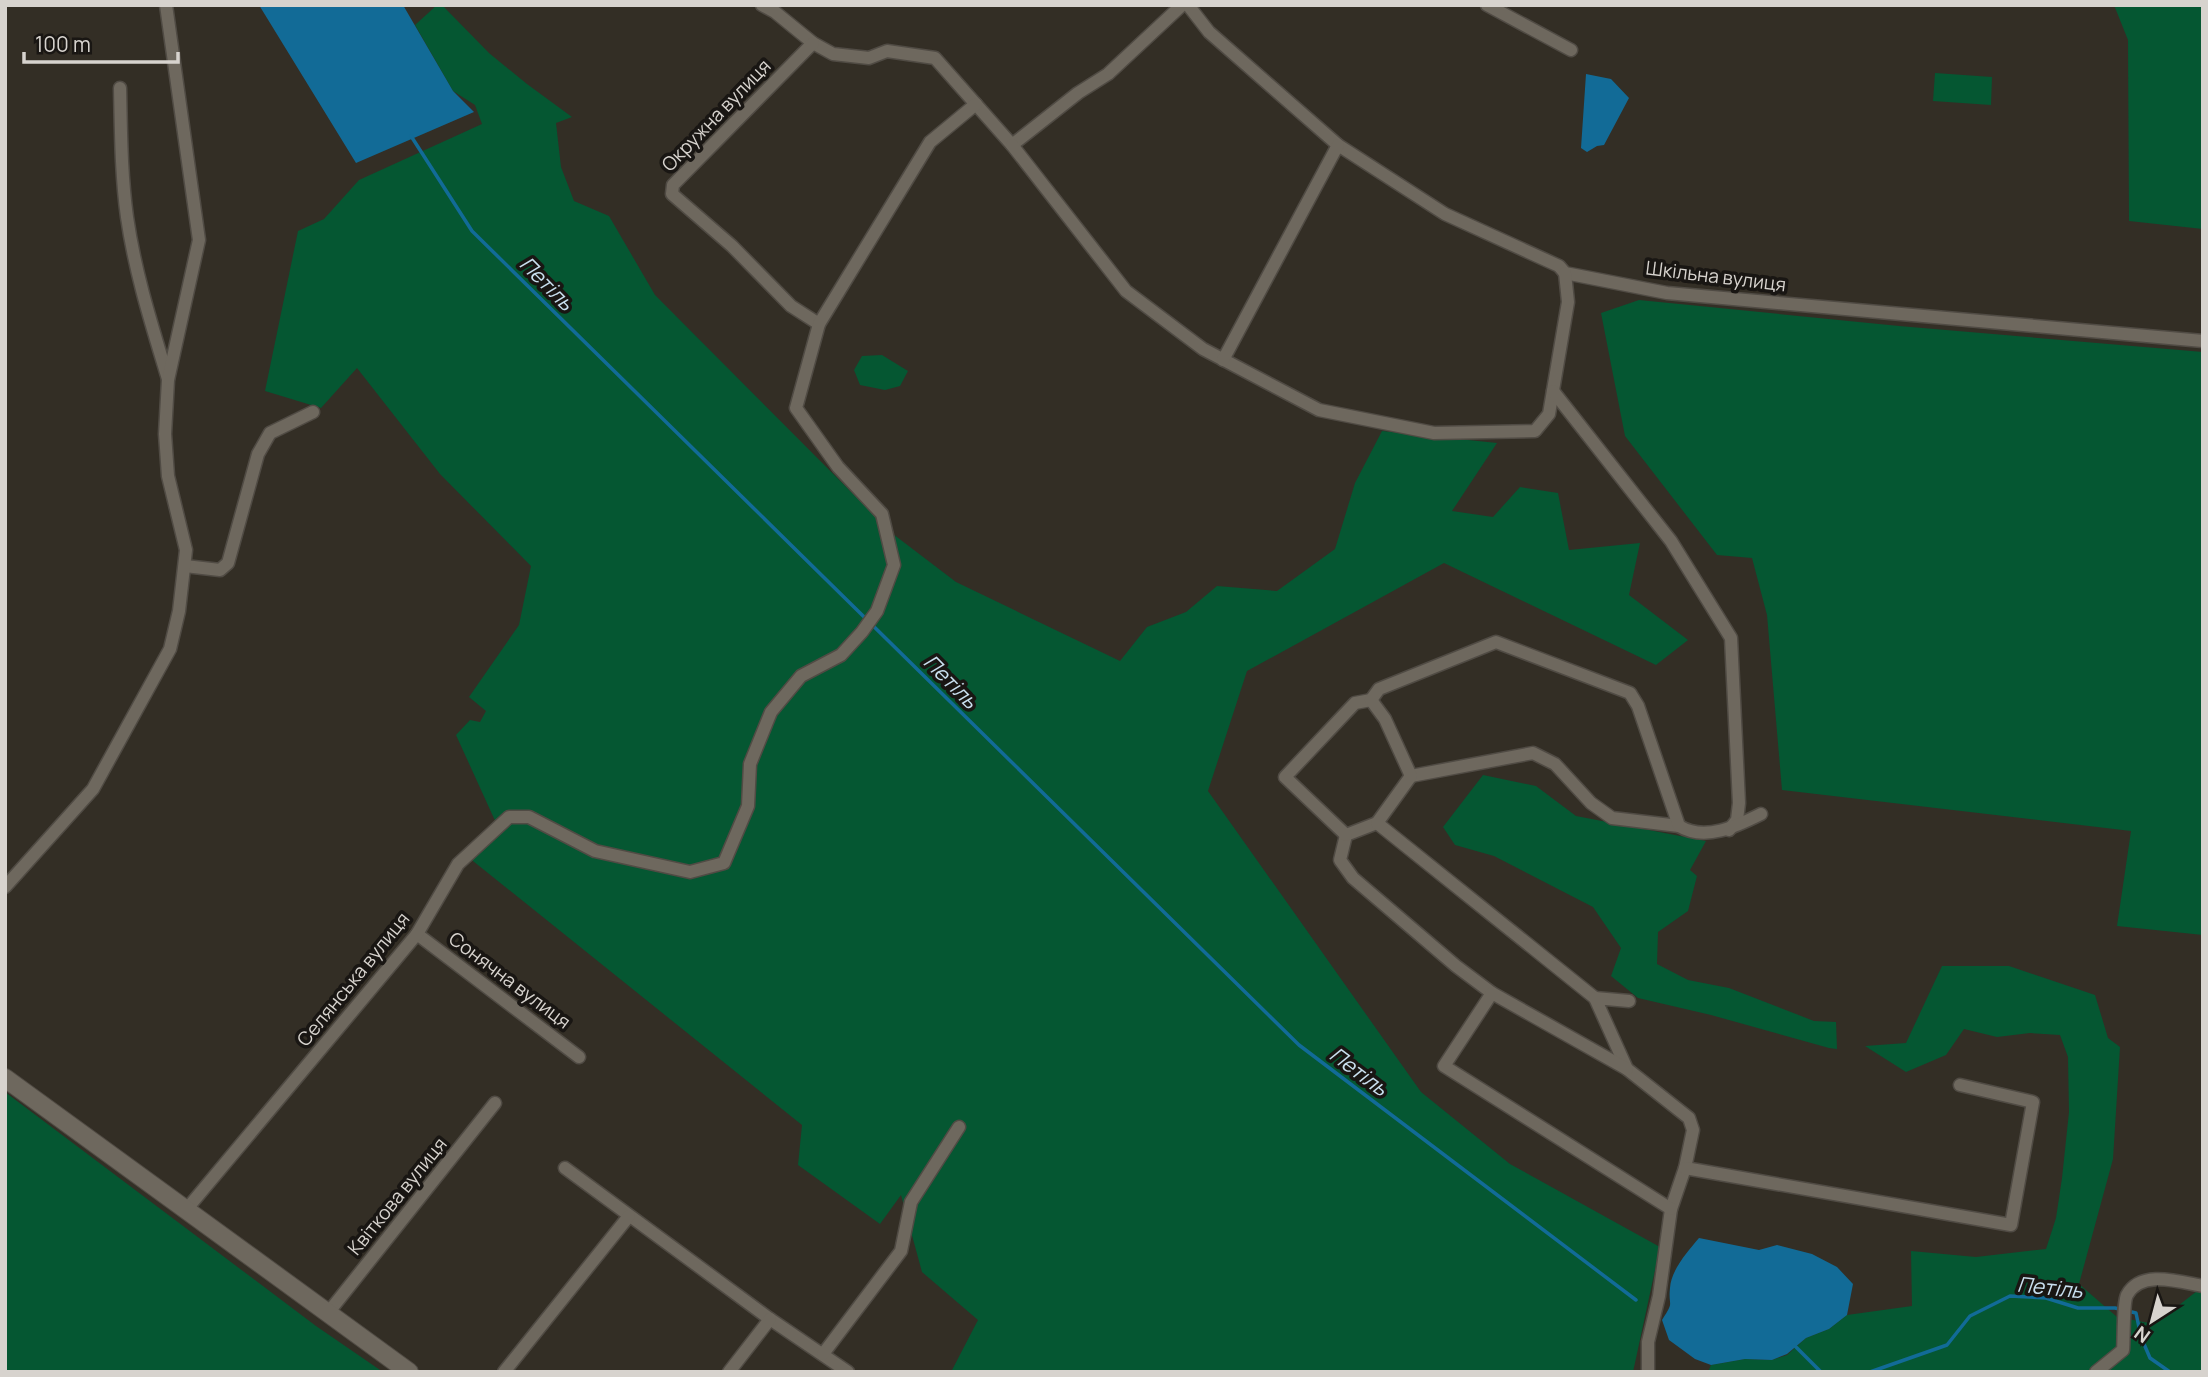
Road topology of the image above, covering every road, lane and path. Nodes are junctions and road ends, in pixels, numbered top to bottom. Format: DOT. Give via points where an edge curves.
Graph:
graph roads {
  1 [pos="166,5"];
  2 [pos="762,5"];
  3 [pos="1182,5"];
  4 [pos="1188,5"];
  5 [pos="1487,5"];
  6 [pos="813,43"];
  7 [pos="1571,50"];
  8 [pos="120,88"];
  9 [pos="976,104"];
  10 [pos="1012,145"];
  11 [pos="1338,145"];
  12 [pos="1565,273"];
  13 [pos="819,324"];
  14 [pos="2203,341"];
  15 [pos="1223,360"];
  16 [pos="168,380"];
  17 [pos="1553,391"];
  18 [pos="313,412"];
  19 [pos="185,566"];
  20 [pos="1371,700"];
  21 [pos="1411,776"];
  22 [pos="1761,814"];
  23 [pos="1377,822"];
  24 [pos="1679,826"];
  25 [pos="1729,830"];
  26 [pos="1346,835"];
  27 [pos="5,887"];
  28 [pos="418,934"];
  29 [pos="1492,993"];
  30 [pos="1595,998"];
  31 [pos="1629,1001"];
  32 [pos="579,1057"];
  33 [pos="1627,1069"];
  34 [pos="5,1078"];
  35 [pos="1960,1086"];
  36 [pos="495,1104"];
  37 [pos="959,1127"];
  38 [pos="565,1168"];
  39 [pos="1685,1168"];
  40 [pos="1671,1209"];
  41 [pos="186,1210"];
  42 [pos="629,1216"];
  43 [pos="2203,1286"];
  44 [pos="328,1313"];
  45 [pos="770,1319"];
  46 [pos="823,1354"];
  47 [pos="409,1372"];
  48 [pos="504,1372"];
  49 [pos="729,1372"];
  50 [pos="848,1372"];
  51 [pos="1648,1372"];
  52 [pos="2096,1372"];
  1 -- 16 [label="street" via="198,240"];
  2 -- 6 [label="street"];
  3 -- 10 [label="street" via="1108,74"];
  4 -- 11 [label="street, Шкільна вулиця" via="1209,32"];
  5 -- 7 [label="street"];
  6 -- 9 [label="street" via="852,58 887,51 935,58"];
  6 -- 13 [label="street, Окружна вулиця" via="673,185 672,194 792,306"];
  8 -- 16 [label="street" via="127,218 144,301"];
  9 -- 10 [label="street"];
  9 -- 13 [label="street" via="930,142"];
  10 -- 15 [label="street" via="1126,291"];
  11 -- 12 [label="street, Шкільна вулиця" via="1445,214 1559,266"];
  11 -- 15 [label="street"];
  12 -- 14 [label="street, Шкільна вулиця" via="1667,293"];
  12 -- 17 [label="street" via="1568,302"];
  13 -- 28 [label="street, Селянська вулиця" via="796,408 838,467 882,514 894,565 877,611 862,632 841,655 801,676 771,712 750,764 748,806 724,863 690,872 595,851 529,817 509,817 458,864"];
  15 -- 17 [label="street" via="1320,410 1434,433 1535,431 1549,414"];
  16 -- 19 [label="street" via="168,475 186,550"];
  17 -- 25 [label="street" via="1671,541 1731,638 1739,803 1737,820"];
  18 -- 19 [label="street" via="270,433 258,454 228,563 220,570"];
  19 -- 27 [label="street" via="170,649 104,771 75,813"];
  20 -- 21 [label="street" via="1385,719"];
  20 -- 24 [label="street" via="1379,689 1496,642 1619,687 1638,706"];
  20 -- 26 [label="street" via="1356,703 1285,777"];
  21 -- 23 [label="street"];
  21 -- 24 [label="street" via="1533,753 1555,764 1591,803 1612,818"];
  22 -- 25 [label="street"];
  23 -- 26 [label="street"];
  23 -- 30 [label="street"];
  24 -- 25 [label="street" via="1690,833"];
  26 -- 29 [label="street" via="1340,860 1353,878"];
  28 -- 32 [label="street, Сонячна вулиця"];
  28 -- 41 [label="street, Селянська вулиця"];
  29 -- 33 [label="street"];
  29 -- 40 [label="street" via="1444,1066"];
  30 -- 31 [label="street"];
  30 -- 33 [label="street"];
  33 -- 39 [label="street" via="1689,1118 1693,1130"];
  34 -- 41 [label="street"];
  35 -- 39 [label="street" via="2033,1102 2011,1225"];
  36 -- 44 [label="street, Квіткова вулиця"];
  37 -- 46 [label="street" via="911,1202 901,1251"];
  38 -- 42 [label="street"];
  39 -- 40 [label="street"];
  40 -- 51 [label="street" via="1648,1342"];
  41 -- 44 [label="street"];
  42 -- 45 [label="street"];
  42 -- 48 [label="street"];
  43 -- 52 [label="street" via="2155,1279 2138,1284 2126,1297 2123,1350"];
  44 -- 47 [label="street"];
  45 -- 46 [label="street"];
  45 -- 49 [label="street"];
  46 -- 50 [label="street"];
}
